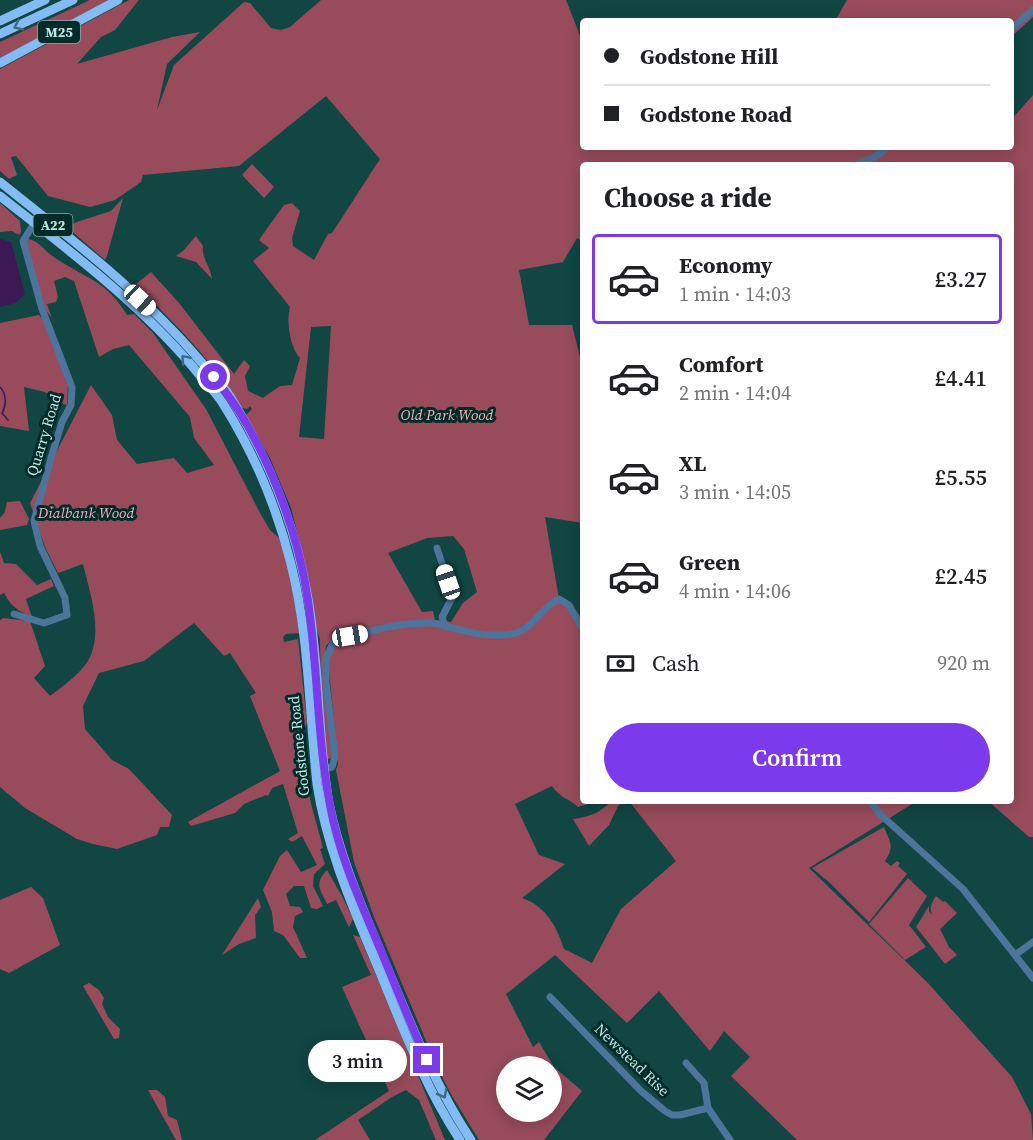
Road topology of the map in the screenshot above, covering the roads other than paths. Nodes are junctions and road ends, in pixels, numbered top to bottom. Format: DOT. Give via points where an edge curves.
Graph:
graph roads {
  1 [pos="45,0"];
  2 [pos="73,0"];
  3 [pos="118,0"];
  4 [pos="1033,10"];
  5 [pos="0,21"];
  6 [pos="1014,26"];
  7 [pos="0,34"];
  8 [pos="0,63"];
  9 [pos="884,150"];
  10 [pos="863,162"];
  11 [pos="0,182"];
  12 [pos="0,196"];
  13 [pos="40,214"];
  14 [pos="35,223"];
  15 [pos="437,548"];
  16 [pos="14,614"];
  17 [pos="580,624"];
  18 [pos="445,626"];
  19 [pos="324,769"];
  20 [pos="872,804"];
  21 [pos="1033,942"];
  22 [pos="1015,955"];
  23 [pos="1033,978"];
  24 [pos="550,997"];
  25 [pos="686,1063"];
  26 [pos="708,1108"];
  27 [pos="460,1140"];
  28 [pos="471,1140"];
  29 [pos="730,1140"];
  1 -- 5 [label="highway, M25"];
  2 -- 7 [label="highway, M25, one-way"];
  3 -- 8 [label="highway, M25"];
  4 -- 6 [label="street"];
  9 -- 10 [label="street"];
  11 -- 13 [label="highway, A22"];
  12 -- 14 [label="highway, A22"];
  13 -- 14 [label="street, Quarry Road"];
  13 -- 19 [label="highway, Godstone Road / A22" via="184,341 230,396 254,438 286,513 308,601"];
  14 -- 16 [label="street, Quarry Road" via="23,241 42,309 72,387 71,405 62,422 34,521 40,546 65,598 67,615 44,623"];
  27 -- 14 [label="highway, Godstone Road / A22, one-way" via="413,1052 331,850 316,775 304,632 293,571 267,490 220,400 174,346 132,303"];
  15 -- 18 [label="street" via="452,598 442,617"];
  17 -- 18 [label="street" via="569,605 559,599 536,621 514,633 482,634"];
  18 -- 19 [label="street" via="397,625 339,638 333,643 326,658 326,682 335,758 332,767"];
  19 -- 28 [label="highway, Godstone Road / A22, one-way" via="335,830 357,893 419,1044"];
  20 -- 22 [label="street" via="963,889"];
  21 -- 22 [label="street"];
  22 -- 23 [label="street"];
  24 -- 26 [label="street, Newstead Rise" via="664,1111 680,1115"];
  25 -- 26 [label="street" via="704,1083"];
  26 -- 29 [label="street"];
}
